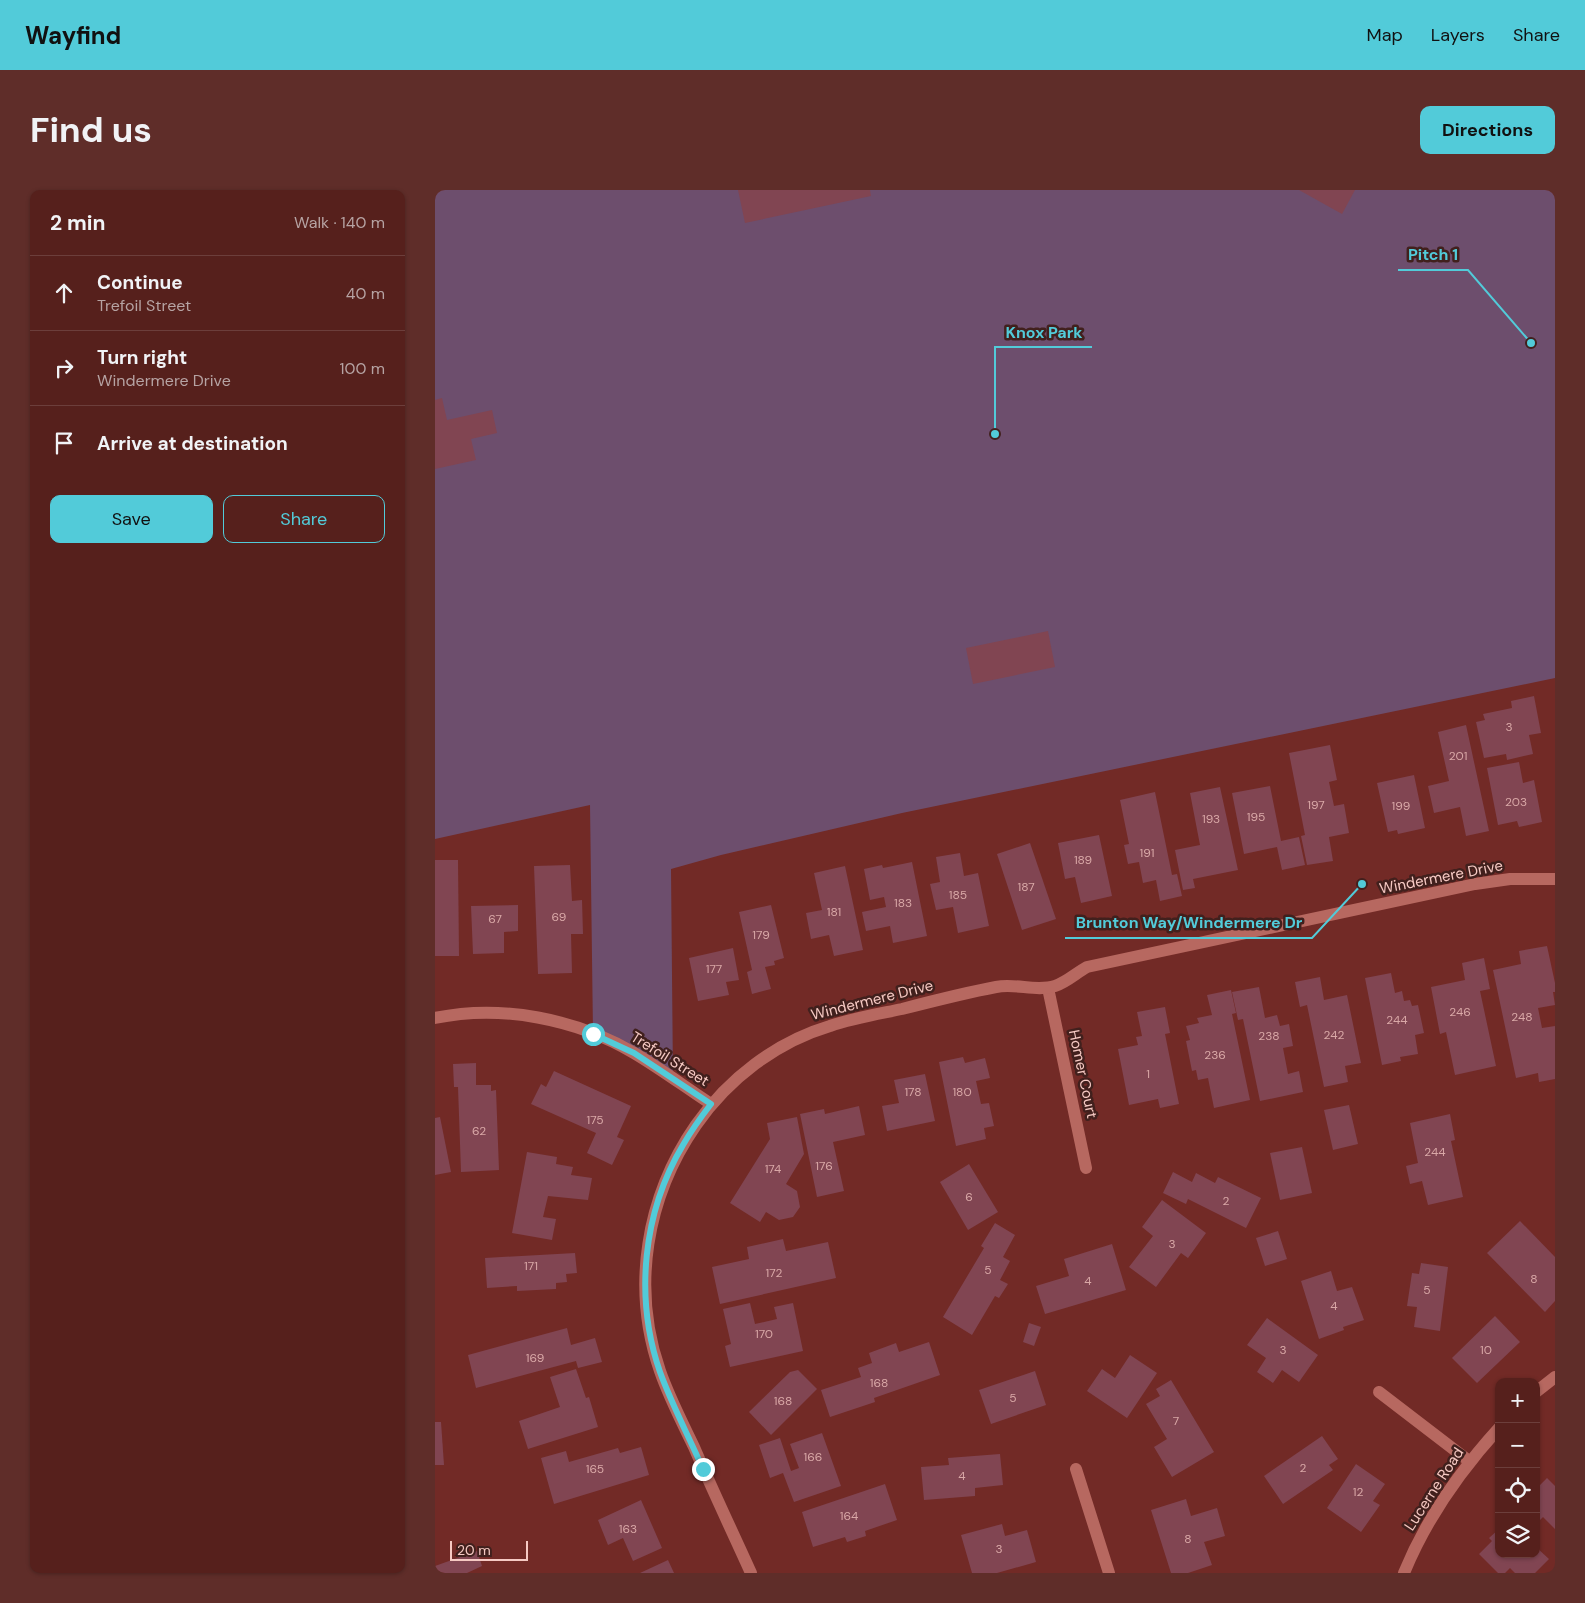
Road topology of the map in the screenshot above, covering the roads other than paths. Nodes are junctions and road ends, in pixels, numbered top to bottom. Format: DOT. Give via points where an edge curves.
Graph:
graph roads {
  1 [pos="1555,879"];
  2 [pos="1048,988"];
  3 [pos="435,1018"];
  4 [pos="711,1104"];
  5 [pos="1086,1168"];
  6 [pos="1555,1377"];
  7 [pos="1540,1389"];
  8 [pos="1379,1392"];
  9 [pos="1495,1432"];
  10 [pos="1469,1461"];
  11 [pos="1076,1469"];
  12 [pos="751,1573"];
  13 [pos="1109,1573"];
  14 [pos="1404,1573"];
  1 -- 2 [label="street, Windermere Drive" via="1475,884 1096,965"];
  2 -- 4 [label="street, Windermere Drive" via="999,986 814,1031 767,1056 729,1085"];
  2 -- 5 [label="street, Homer Court"];
  3 -- 4 [label="street, Trefoil Street" via="463,1014 508,1015 577,1027 634,1053"];
  4 -- 12 [label="street, Windermere Drive" via="683,1144 659,1197 647,1249 647,1308 660,1371"];
  6 -- 7 [label="street"];
  8 -- 10 [label="street"];
  9 -- 10 [label="street, Lucerne Road"];
  10 -- 14 [label="street, Lucerne Road" via="1439,1506"];
  11 -- 13 [label="street"];
}
